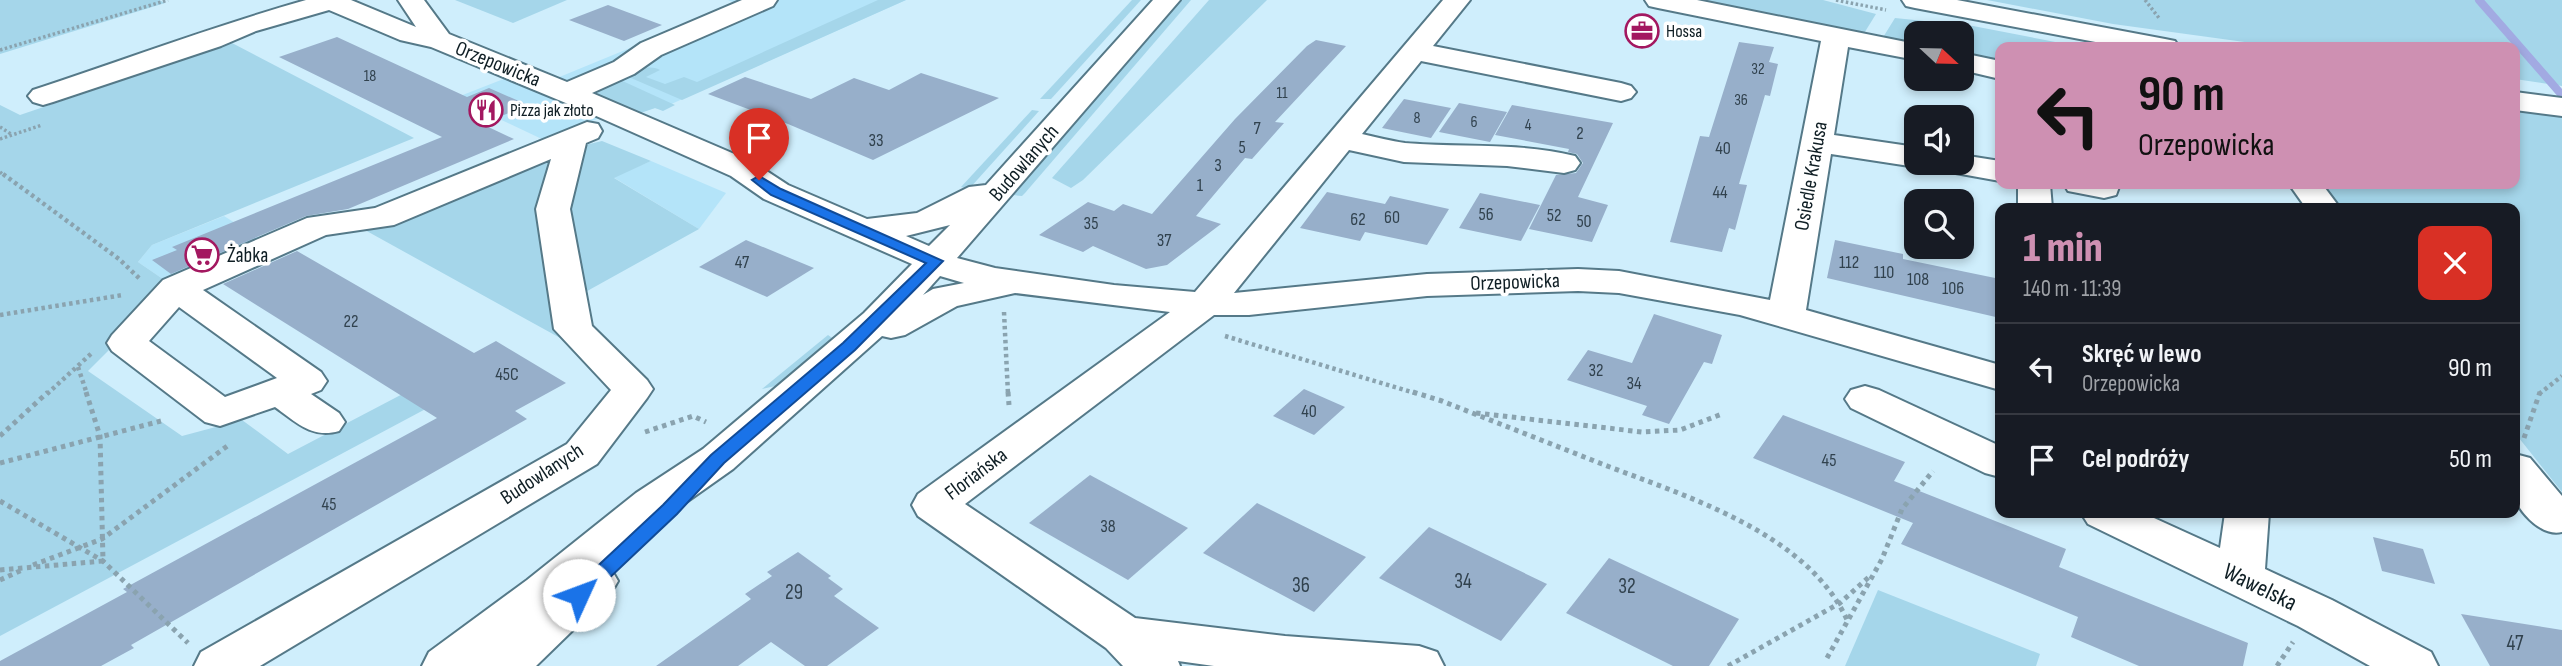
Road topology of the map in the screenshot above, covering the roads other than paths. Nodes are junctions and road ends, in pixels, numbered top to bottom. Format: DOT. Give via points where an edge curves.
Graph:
graph roads {
  1 [pos="764,0"];
  2 [pos="1167,0"];
  3 [pos="1457,0"];
  4 [pos="1658,0"];
  5 [pos="1914,0"];
  6 [pos="328,1"];
  7 [pos="1838,13"];
  8 [pos="424,18"];
  9 [pos="2138,42"];
  10 [pos="1904,46"];
  11 [pos="1414,51"];
  12 [pos="1974,64"];
  13 [pos="1995,68"];
  14 [pos="1621,92"];
  15 [pos="567,93"];
  16 [pos="2520,102"];
  17 [pos="2562,107"];
  18 [pos="46,110"];
  19 [pos="621,116"];
  20 [pos="572,138"];
  21 [pos="1340,139"];
  22 [pos="1816,142"];
  23 [pos="1904,155"];
  24 [pos="1564,163"];
  25 [pos="1974,167"];
  26 [pos="1018,170"];
  27 [pos="1995,170"];
  28 [pos="861,229"];
  29 [pos="936,261"];
  30 [pos="164,289"];
  31 [pos="1012,297"];
  32 [pos="1192,313"];
  33 [pos="1786,316"];
  34 [pos="835,359"];
  35 [pos="1995,377"];
  36 [pos="280,391"];
  37 [pos="1865,399"];
  38 [pos="324,422"];
  39 [pos="714,441"];
  40 [pos="1995,461"];
  41 [pos="2520,477"];
  42 [pos="2115,518"];
  43 [pos="2247,518"];
  44 [pos="2544,518"];
  45 [pos="2241,578"];
  46 [pos="1140,650"];
  47 [pos="205,657"];
  48 [pos="447,666"];
  49 [pos="504,666"];
  50 [pos="1419,666"];
  51 [pos="2413,666"];
  1 -- 15 [label="street" via="651,49 624,68"];
  2 -- 26 [label="street, Budowlanych"];
  3 -- 11 [label="street"];
  4 -- 7 [label="street"];
  5 -- 9 [label="street"];
  6 -- 8 [label="street, Orzepowicka" via="390,26"];
  6 -- 18 [label="street" via="246,25"];
  7 -- 10 [label="street"];
  7 -- 22 [label="street, Osiedle Krakusa"];
  8 -- 15 [label="street, Orzepowicka"];
  11 -- 14 [label="street"];
  11 -- 21 [label="street"];
  12 -- 13 [label="street"];
  15 -- 19 [label="street, Orzepowicka"];
  16 -- 17 [label="street"];
  19 -- 20 [label="street"];
  19 -- 28 [label="street, Orzepowicka" via="742,169 776,192"];
  20 -- 30 [label="street" via="382,218 320,225"];
  20 -- 47 [label="street, Budowlanych" via="553,209 573,329 633,389 582,454"];
  21 -- 24 [label="street" via="1404,152"];
  21 -- 32 [label="street"];
  22 -- 23 [label="street"];
  22 -- 33 [label="street, Osiedle Krakusa"];
  25 -- 27 [label="street"];
  26 -- 28 [label="street, Orzepowicka" via="937,220"];
  26 -- 29 [label="street, Budowlanych"];
  28 -- 29 [label="street, Orzepowicka"];
  29 -- 31 [label="street, Orzepowicka"];
  29 -- 34 [label="street, Budowlanych"];
  30 -- 36 [label="street" via="307,381"];
  30 -- 36 [label="street" via="125,343 220,413"];
  31 -- 32 [label="street, Orzepowicka"];
  31 -- 34 [label="street, Orzepowicka" via="946,297"];
  32 -- 33 [label="street, Orzepowicka" via="1427,285 1578,280 1650,286"];
  32 -- 46 [label="street, Floriańska" via="934,505"];
  33 -- 35 [label="street, Orzepowicka"];
  34 -- 39 [label="street, Budowlanych"];
  36 -- 38 [label="street"];
  37 -- 40 [label="street"];
  39 -- 48 [label="street, Budowlanych" via="652,503"];
  39 -- 49 [label="street, Budowlanych" via="670,509"];
  41 -- 44 [label="street"];
  42 -- 45 [label="street, Wawelska"];
  43 -- 45 [label="street"];
  45 -- 51 [label="street, Wawelska"];
  46 -- 50 [label="street"];
}
